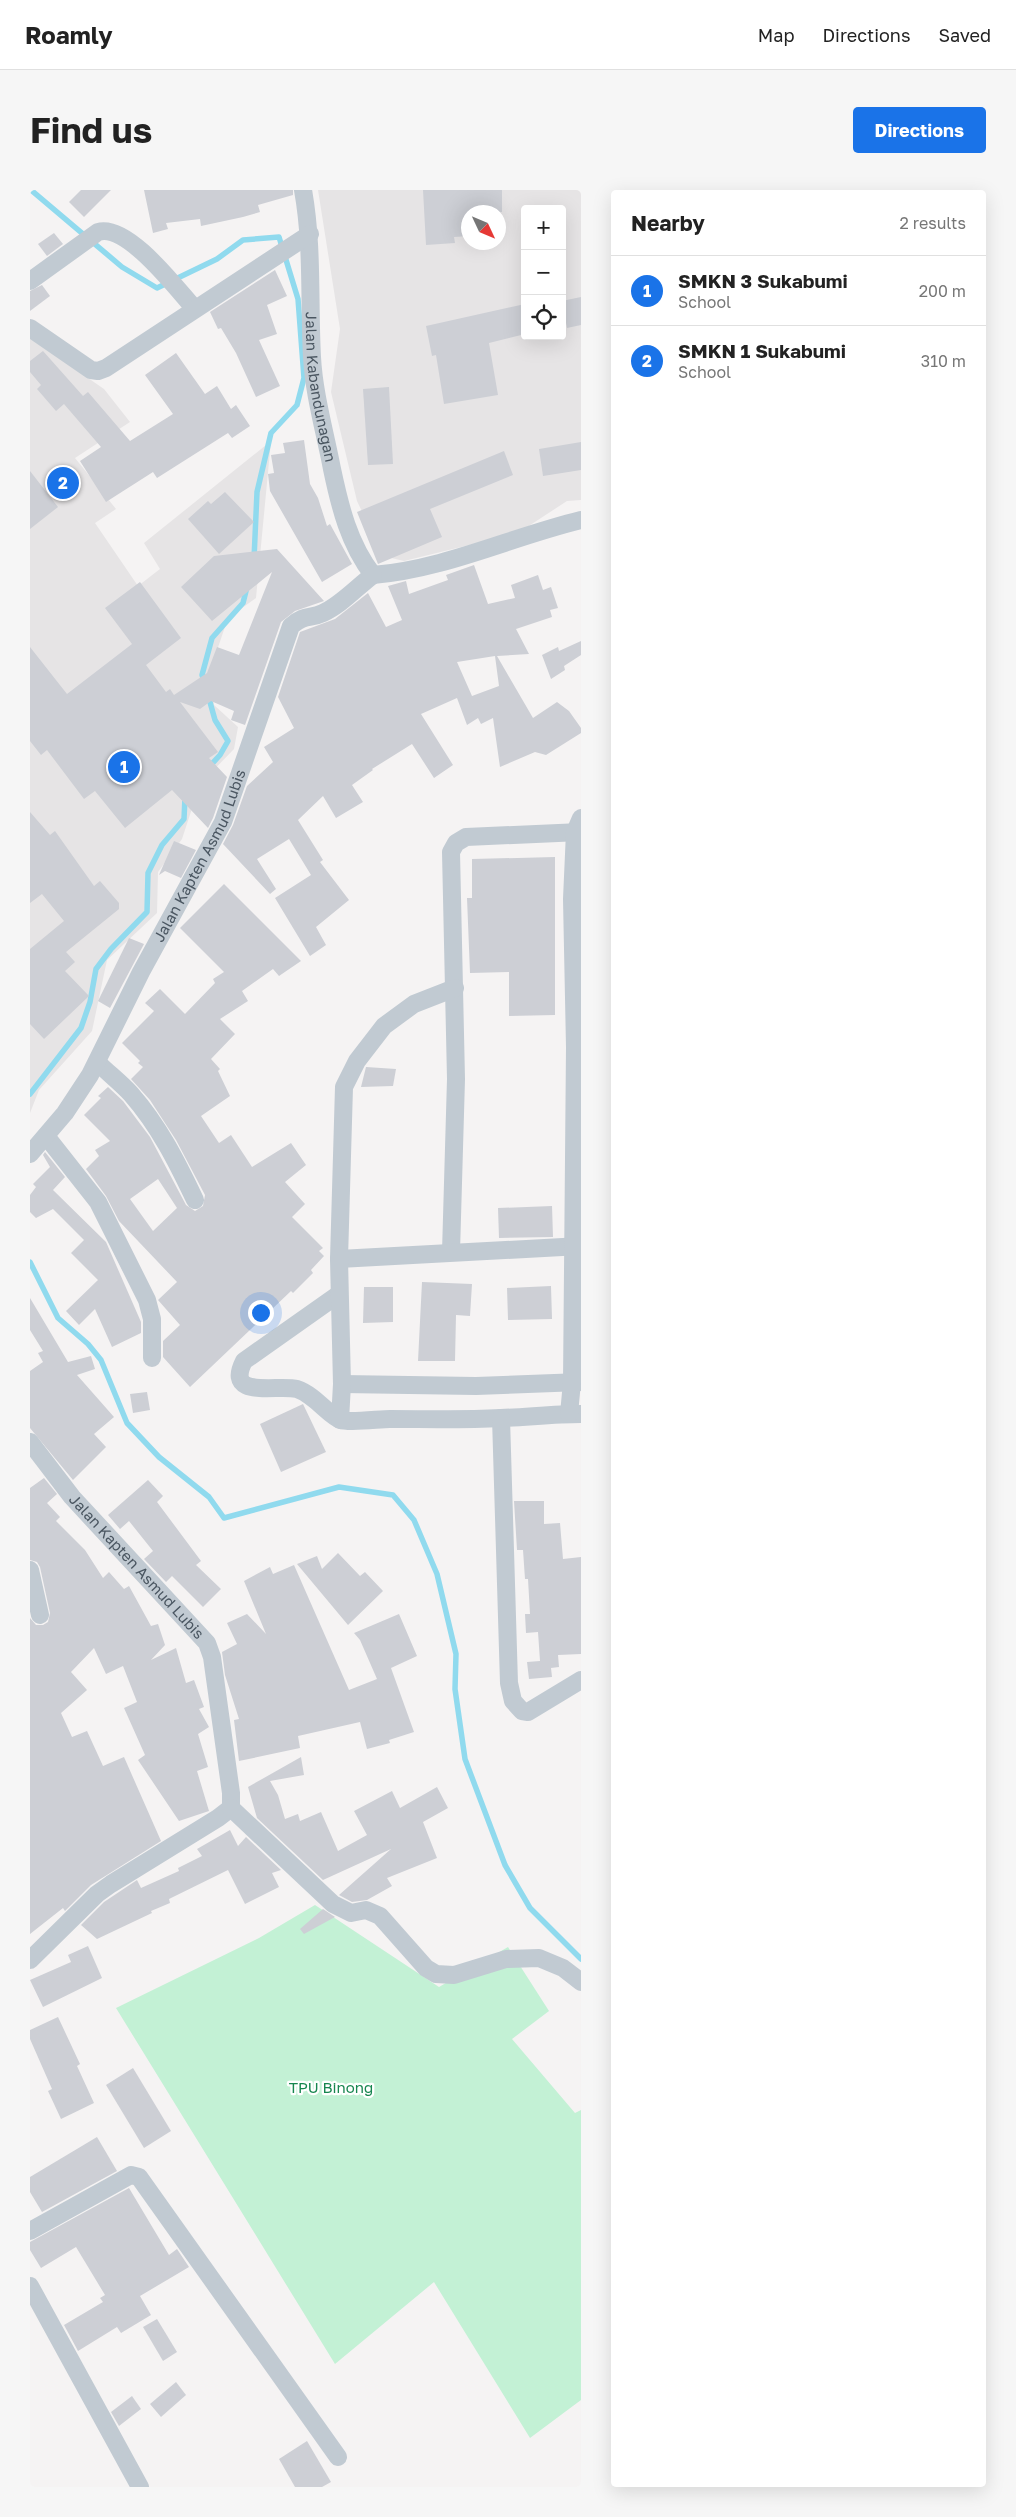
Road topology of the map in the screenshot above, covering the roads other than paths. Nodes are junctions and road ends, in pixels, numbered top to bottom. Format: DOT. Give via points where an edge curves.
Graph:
graph roads {
  1 [pos="303,190"];
  2 [pos="310,234"];
  3 [pos="30,281"];
  4 [pos="194,308"];
  5 [pos="30,328"];
  6 [pos="581,520"];
  7 [pos="373,575"];
  8 [pos="579,827"];
  9 [pos="455,988"];
  10 [pos="97,1062"];
  11 [pos="578,1130"];
  12 [pos="46,1136"];
  13 [pos="30,1154"];
  14 [pos="195,1200"];
  15 [pos="577,1246"];
  16 [pos="452,1252"];
  17 [pos="339,1259"];
  18 [pos="339,1294"];
  19 [pos="152,1358"];
  20 [pos="576,1382"];
  21 [pos="342,1384"];
  22 [pos="575,1414"];
  23 [pos="501,1418"];
  24 [pos="340,1420"];
  25 [pos="32,1449"];
  26 [pos="30,1570"];
  27 [pos="40,1615"];
  28 [pos="581,1680"];
  29 [pos="230,1808"];
  30 [pos="30,1960"];
  31 [pos="581,1982"];
  32 [pos="30,2231"];
  33 [pos="30,2286"];
  34 [pos="338,2457"];
  35 [pos="140,2487"];
  1 -- 2 [label="street, Jalan Kabandunagan"];
  2 -- 4 [label="street"];
  2 -- 7 [label="street, Jalan Kabandunagan" via="312,358 318,401 339,502 354,547"];
  3 -- 4 [label="street" via="104,230 141,250"];
  4 -- 5 [label="street" via="98,371 91,370"];
  6 -- 7 [label="street" via="459,558"];
  7 -- 10 [label="street, Jalan Kapten Asmud Lubis" via="322,614 306,616 291,626 223,822 141,972"];
  8 -- 9 [label="street" via="466,837 453,846"];
  8 -- 11 [label="street" via="572,899"];
  9 -- 16 [label="street"];
  9 -- 17 [label="street" via="414,1004 384,1026 358,1060 344,1087"];
  10 -- 12 [label="street, Jalan Kapten Asmud Lubis" via="79,1093"];
  10 -- 14 [label="street" via="152,1121 173,1154"];
  11 -- 15 [label="street"];
  12 -- 13 [label="street, Jalan Kapten Asmud Lubis"];
  12 -- 19 [label="street" via="98,1202 147,1300 152,1318"];
  15 -- 16 [label="street"];
  15 -- 20 [label="street"];
  16 -- 17 [label="street"];
  17 -- 18 [label="street"];
  18 -- 21 [label="street"];
  18 -- 24 [label="street" via="253,1353 244,1361 240,1375 241,1381 252,1389 282,1386 298,1390"];
  20 -- 21 [label="street" via="476,1386"];
  20 -- 22 [label="street"];
  21 -- 24 [label="street"];
  22 -- 23 [label="street"];
  23 -- 24 [label="street"];
  23 -- 28 [label="street" via="508,1683 513,1701 522,1711 528,1712"];
  25 -- 29 [label="street, Jalan Kapten Asmud Lubis" via="207,1643 212,1657 230,1774"];
  26 -- 27 [label="street"];
  29 -- 30 [label="street" via="202,1830 97,1894"];
  29 -- 31 [label="street" via="333,1904 351,1913 366,1910 380,1916 426,1968 436,1974 454,1975 506,1959 538,1958 563,1968"];
  32 -- 34 [label="street" via="131,2175 139,2177"];
  33 -- 35 [label="street"];
}
